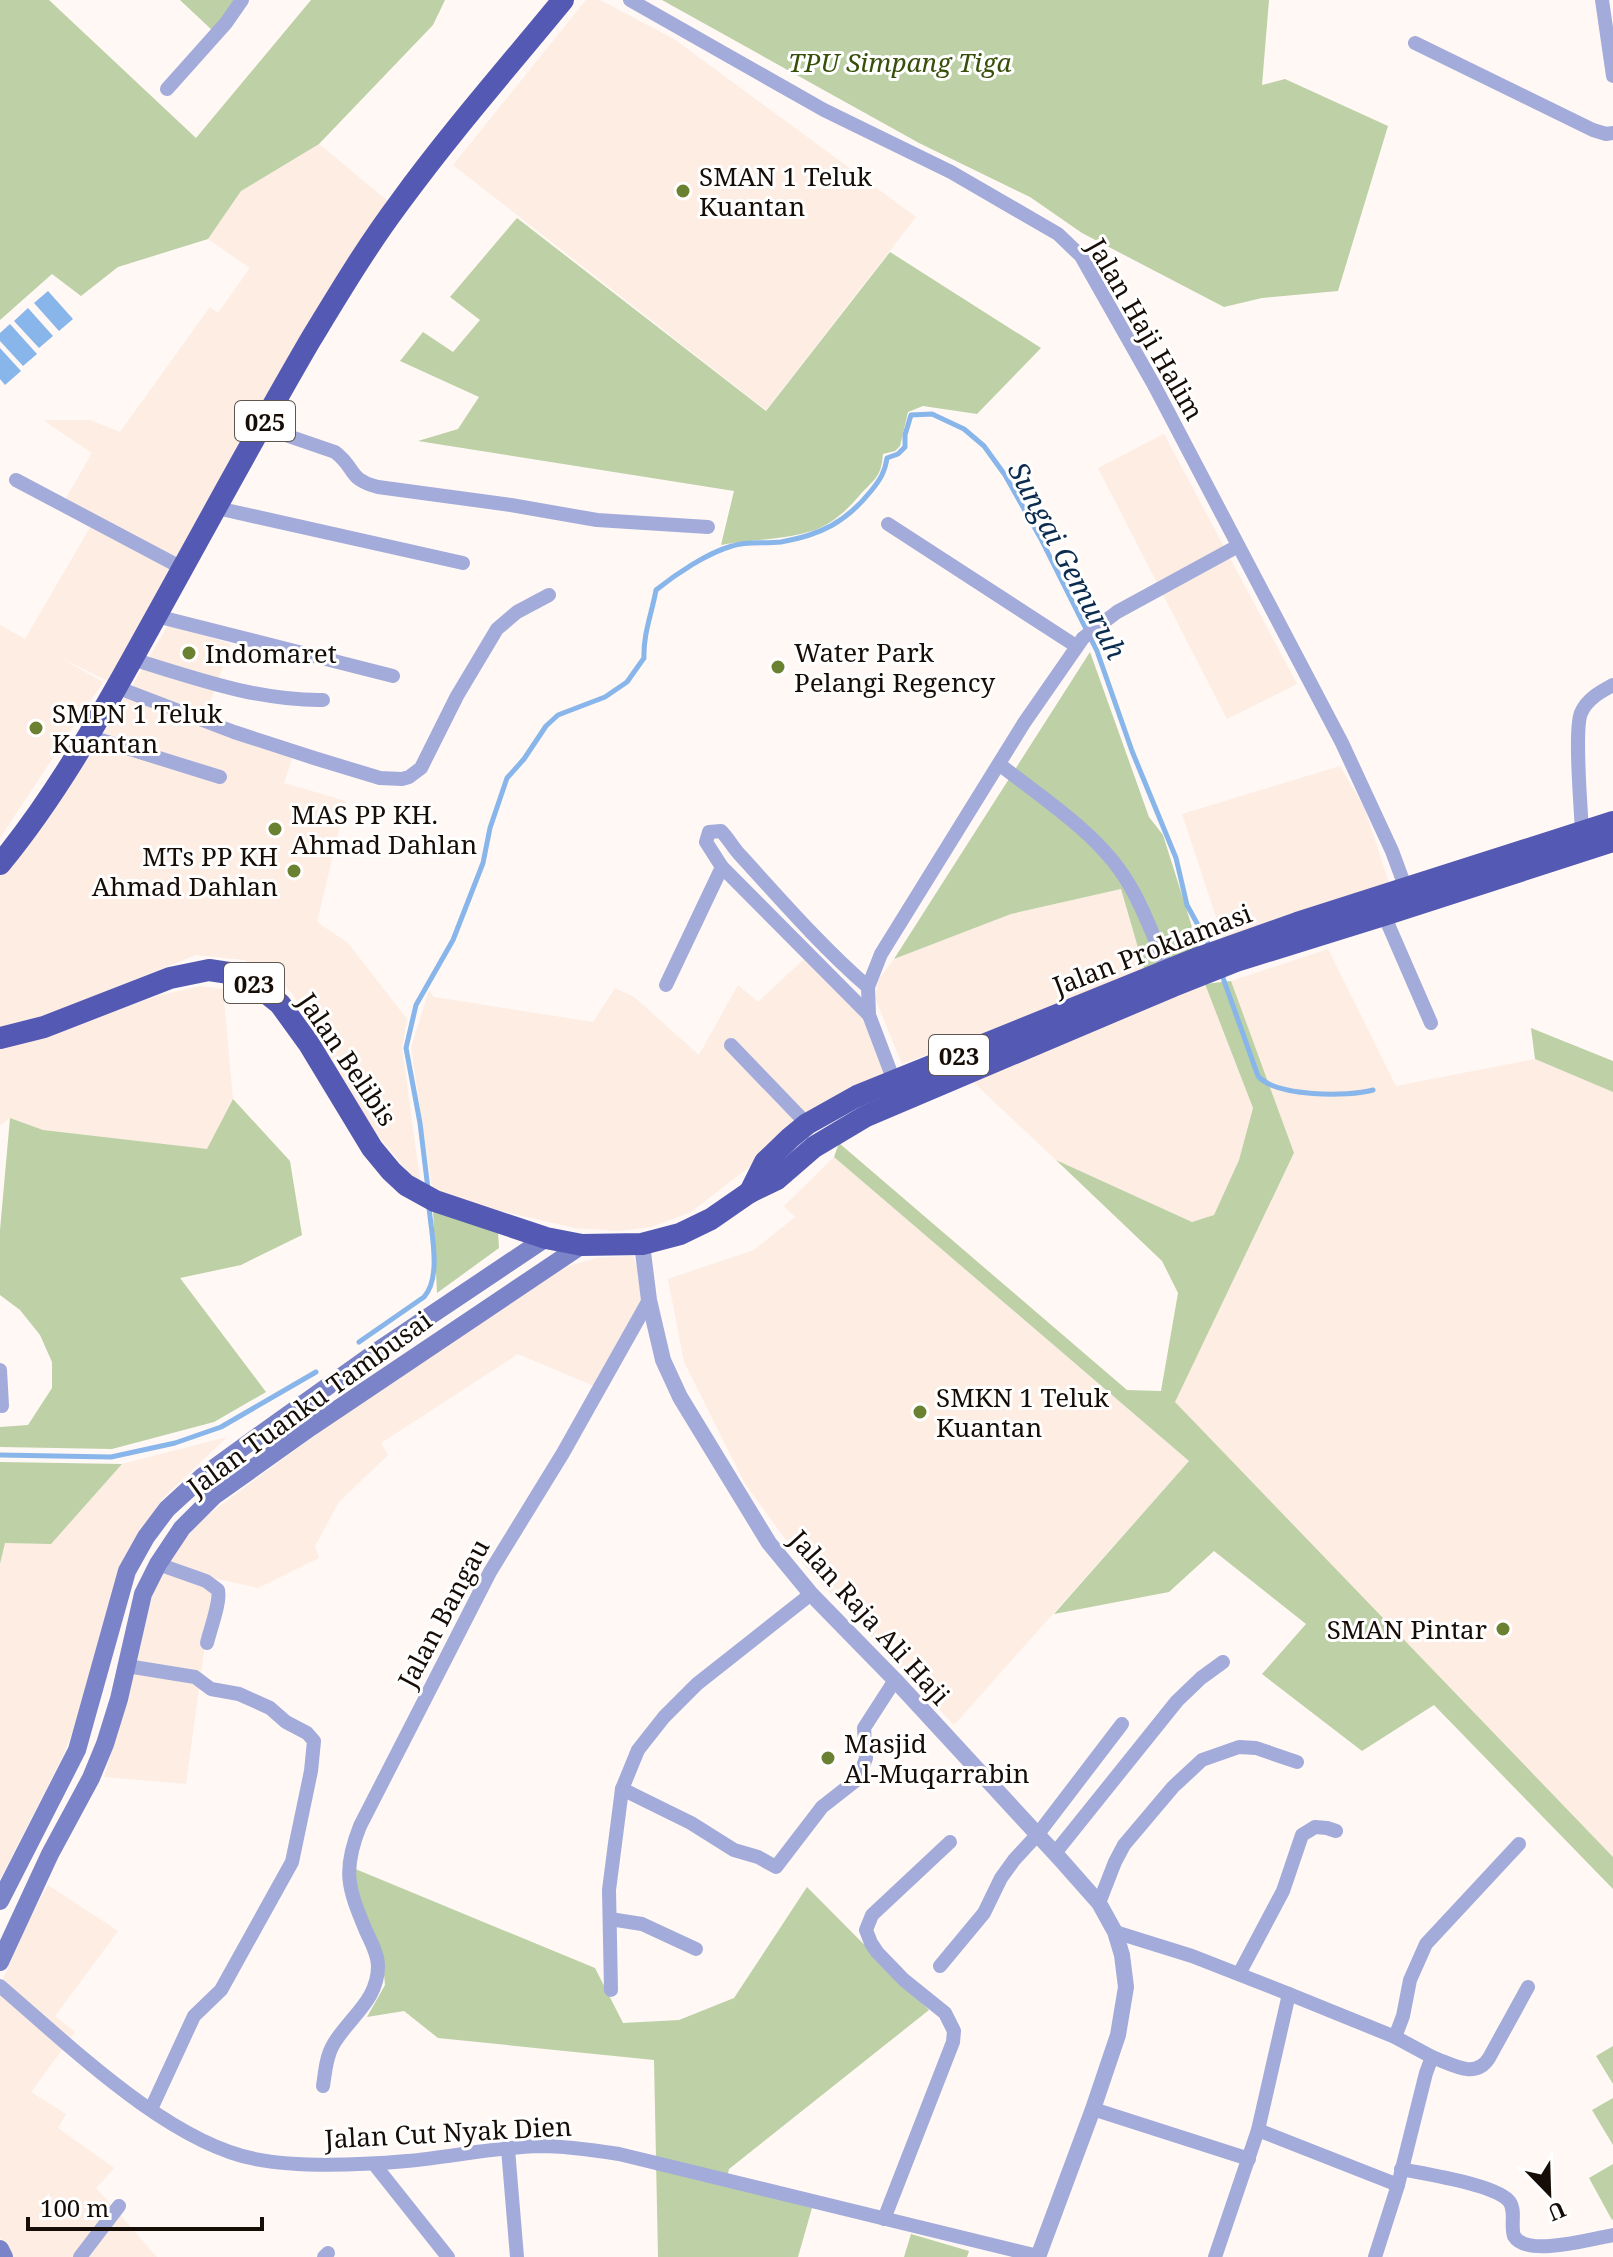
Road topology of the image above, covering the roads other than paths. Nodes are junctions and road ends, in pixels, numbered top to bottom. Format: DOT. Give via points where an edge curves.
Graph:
graph roads {
  1 [pos="242,0"];
  2 [pos="563,0"];
  3 [pos="630,0"];
  4 [pos="1602,0"];
  5 [pos="1415,43"];
  6 [pos="1611,52"];
  7 [pos="1613,76"];
  8 [pos="167,89"];
  9 [pos="1613,133"];
  10 [pos="262,427"];
  11 [pos="16,480"];
  12 [pos="217,508"];
  13 [pos="888,524"];
  14 [pos="708,527"];
  15 [pos="1238,546"];
  16 [pos="463,563"];
  17 [pos="184,569"];
  18 [pos="549,595"];
  19 [pos="156,616"];
  20 [pos="1080,642"];
  21 [pos="132,659"];
  22 [pos="393,676"];
  23 [pos="1613,685"];
  24 [pos="116,687"];
  25 [pos="323,700"];
  26 [pos="88,736"];
  27 [pos="999,764"];
  28 [pos="220,777"];
  29 [pos="1613,822"];
  30 [pos="1582,832"];
  31 [pos="1613,841"];
  32 [pos="0,864"];
  33 [pos="722,867"];
  34 [pos="1406,889"];
  35 [pos="1384,915"];
  36 [pos="1300,931"];
  37 [pos="1170,979"];
  38 [pos="666,985"];
  39 [pos="868,987"];
  40 [pos="869,1015"];
  41 [pos="1431,1023"];
  42 [pos="0,1038"];
  43 [pos="731,1045"];
  44 [pos="894,1081"];
  45 [pos="861,1106"];
  46 [pos="807,1124"];
  47 [pos="750,1192"];
  48 [pos="546,1238"];
  49 [pos="642,1244"];
  50 [pos="582,1245"];
  51 [pos="649,1300"];
  52 [pos="0,1370"];
  53 [pos="2,1406"];
  54 [pos="158,1564"];
  55 [pos="811,1594"];
  56 [pos="207,1643"];
  57 [pos="1223,1662"];
  58 [pos="127,1666"];
  59 [pos="895,1680"];
  60 [pos="1122,1724"];
  61 [pos="1297,1762"];
  62 [pos="622,1789"];
  63 [pos="1336,1831"];
  64 [pos="1038,1834"];
  65 [pos="28,1842"];
  66 [pos="950,1842"];
  67 [pos="1519,1844"];
  68 [pos="1055,1853"];
  69 [pos="50,1854"];
  70 [pos="0,1901"];
  71 [pos="1099,1903"];
  72 [pos="610,1919"];
  73 [pos="1115,1932"];
  74 [pos="696,1949"];
  75 [pos="0,1962"];
  76 [pos="940,1966"];
  77 [pos="1239,1974"];
  78 [pos="0,1986"];
  79 [pos="1528,1987"];
  80 [pos="611,1990"];
  81 [pos="1289,1994"];
  82 [pos="1395,2037"];
  83 [pos="1432,2057"];
  84 [pos="323,2086"];
  85 [pos="151,2109"];
  86 [pos="1093,2109"];
  87 [pos="1258,2130"];
  88 [pos="508,2149"];
  89 [pos="1249,2159"];
  90 [pos="374,2164"];
  91 [pos="1401,2169"];
  92 [pos="1398,2185"];
  93 [pos="119,2206"];
  94 [pos="884,2219"];
  95 [pos="1613,2235"];
  96 [pos="0,2249"];
  97 [pos="4,2257"];
  98 [pos="80,2257"];
  99 [pos="448,2257"];
  100 [pos="517,2257"];
  101 [pos="1038,2257"];
  102 [pos="1215,2257"];
  103 [pos="1375,2257"];
  1 -- 8 [label="street"];
  2 -- 10 [label="highway, 025" via="399,203 347,280"];
  3 -- 15 [label="street, Jalan Haji Halim" via="1058,234 1081,256 1096,281"];
  4 -- 6 [label="street"];
  5 -- 9 [label="street" via="1593,130"];
  6 -- 7 [label="street"];
  10 -- 12 [label="highway, 025"];
  10 -- 14 [label="street" via="335,452 357,479 378,487 597,520"];
  11 -- 17 [label="street"];
  12 -- 16 [label="street"];
  12 -- 17 [label="highway, 025"];
  13 -- 20 [label="street"];
  15 -- 20 [label="street" via="1117,612"];
  15 -- 34 [label="street, Jalan Haji Halim" via="1342,743"];
  17 -- 19 [label="highway, 025"];
  18 -- 24 [label="street" via="497,629 421,768 402,779 380,778 314,758"];
  19 -- 21 [label="highway, 025"];
  19 -- 22 [label="street"];
  20 -- 27 [label="street"];
  21 -- 24 [label="highway, 025"];
  21 -- 25 [label="street" via="270,698"];
  23 -- 30 [label="street" via="1591,698 1580,715"];
  24 -- 26 [label="highway, 025"];
  26 -- 28 [label="street"];
  26 -- 32 [label="highway, 025" via="32,825"];
  27 -- 37 [label="street" via="1108,856 1127,880"];
  27 -- 39 [label="street" via="881,954"];
  29 -- 30 [label="highway, Jalan Proklamasi / 023"];
  30 -- 34 [label="highway, Jalan Proklamasi / 023"];
  31 -- 35 [label="highway, Jalan Proklamasi / 023"];
  33 -- 38 [label="street"];
  33 -- 39 [label="street" via="706,842 713,831 728,838"];
  33 -- 40 [label="street"];
  34 -- 36 [label="highway, Jalan Proklamasi / 023"];
  35 -- 36 [label="highway, Jalan Proklamasi / 023"];
  35 -- 41 [label="street"];
  36 -- 37 [label="highway, Jalan Proklamasi / 023"];
  37 -- 44 [label="highway, Jalan Proklamasi / 023"];
  37 -- 45 [label="highway, Jalan Proklamasi / 023"];
  39 -- 40 [label="street"];
  40 -- 44 [label="street"];
  42 -- 48 [label="highway, Jalan Belibis / 023" via="44,1027 170,978 209,970 229,973 254,983 280,1004 372,1148 406,1185"];
  43 -- 46 [label="street"];
  44 -- 45 [label="highway, Jalan Proklamasi / 023"];
  45 -- 46 [label="highway, Jalan Proklamasi / 023"];
  45 -- 47 [label="highway, Jalan Proklamasi / 023" via="777,1179"];
  46 -- 47 [label="highway, Jalan Proklamasi / 023" via="765,1162"];
  47 -- 49 [label="highway, Jalan Proklamasi / 023" via="680,1234"];
  48 -- 50 [label="highway, Jalan Proklamasi / 023"];
  48 -- 65 [label="main road, Jalan Tuanku Tambusai" via="275,1424 167,1509 127,1571 77,1750"];
  49 -- 50 [label="highway, Jalan Proklamasi / 023"];
  49 -- 51 [label="street, Jalan Raja Ali Haji"];
  50 -- 54 [label="main road, Jalan Tuanku Tambusai" via="214,1496 182,1528"];
  51 -- 55 [label="street, Jalan Raja Ali Haji" via="663,1360 680,1397 769,1543"];
  51 -- 84 [label="street, Jalan Bangau" via="490,1572 360,1826 351,1850 349,1886 378,1965 374,1992 333,2045"];
  52 -- 53 [label="street"];
  54 -- 56 [label="street" via="218,1590"];
  54 -- 58 [label="main road, Jalan Tuanku Tambusai" via="143,1594"];
  55 -- 59 [label="street, Jalan Raja Ali Haji"];
  55 -- 62 [label="street" via="697,1684 664,1717 638,1750"];
  57 -- 68 [label="street" via="1177,1701"];
  58 -- 69 [label="main road, Jalan Tuanku Tambusai" via="105,1744"];
  58 -- 85 [label="street" via="195,1677 211,1689 239,1694 270,1708 314,1741 292,1862 221,1990 194,2016"];
  59 -- 62 [label="street" via="864,1728 866,1758 859,1778 822,1807 776,1867"];
  59 -- 64 [label="street, Jalan Raja Ali Haji"];
  60 -- 64 [label="street"];
  61 -- 71 [label="street" via="1239,1747 1202,1760 1124,1845"];
  62 -- 72 [label="street"];
  63 -- 77 [label="street" via="1315,1827 1302,1835 1283,1891"];
  64 -- 68 [label="street, Jalan Raja Ali Haji"];
  64 -- 76 [label="street"];
  65 -- 69 [label="main road"];
  65 -- 70 [label="main road, Jalan Tuanku Tambusai"];
  66 -- 94 [label="street" via="867,1924 877,1952 945,2013 954,2031"];
  67 -- 82 [label="street" via="1426,1944"];
  68 -- 71 [label="street, Jalan Raja Ali Haji"];
  69 -- 75 [label="main road, Jalan Tuanku Tambusai"];
  71 -- 73 [label="street, Jalan Raja Ali Haji"];
  72 -- 74 [label="street" via="642,1924"];
  72 -- 80 [label="street"];
  73 -- 77 [label="street"];
  73 -- 86 [label="street, Jalan Raja Ali Haji" via="1126,1987 1118,2035"];
  77 -- 81 [label="street"];
  78 -- 85 [label="street, Jalan Cut Nyak Dien"];
  79 -- 83 [label="street" via="1481,2068 1470,2070"];
  81 -- 82 [label="street"];
  81 -- 87 [label="street"];
  82 -- 83 [label="street"];
  83 -- 91 [label="street"];
  85 -- 90 [label="street, Jalan Cut Nyak Dien" via="220,2148 254,2159"];
  86 -- 89 [label="street"];
  86 -- 101 [label="street, Jalan Raja Ali Haji"];
  87 -- 89 [label="street"];
  87 -- 92 [label="street"];
  88 -- 90 [label="street, Jalan Cut Nyak Dien"];
  88 -- 94 [label="street, Jalan Cut Nyak Dien" via="540,2146 619,2154"];
  88 -- 100 [label="street"];
  89 -- 102 [label="street"];
  90 -- 99 [label="street"];
  91 -- 92 [label="street"];
  91 -- 95 [label="street" via="1469,2184 1507,2199 1516,2241 1528,2252 1548,2255"];
  92 -- 103 [label="street"];
  93 -- 98 [label="street"];
  94 -- 101 [label="street, Jalan Cut Nyak Dien"];
  96 -- 97 [label="main road"];
}
